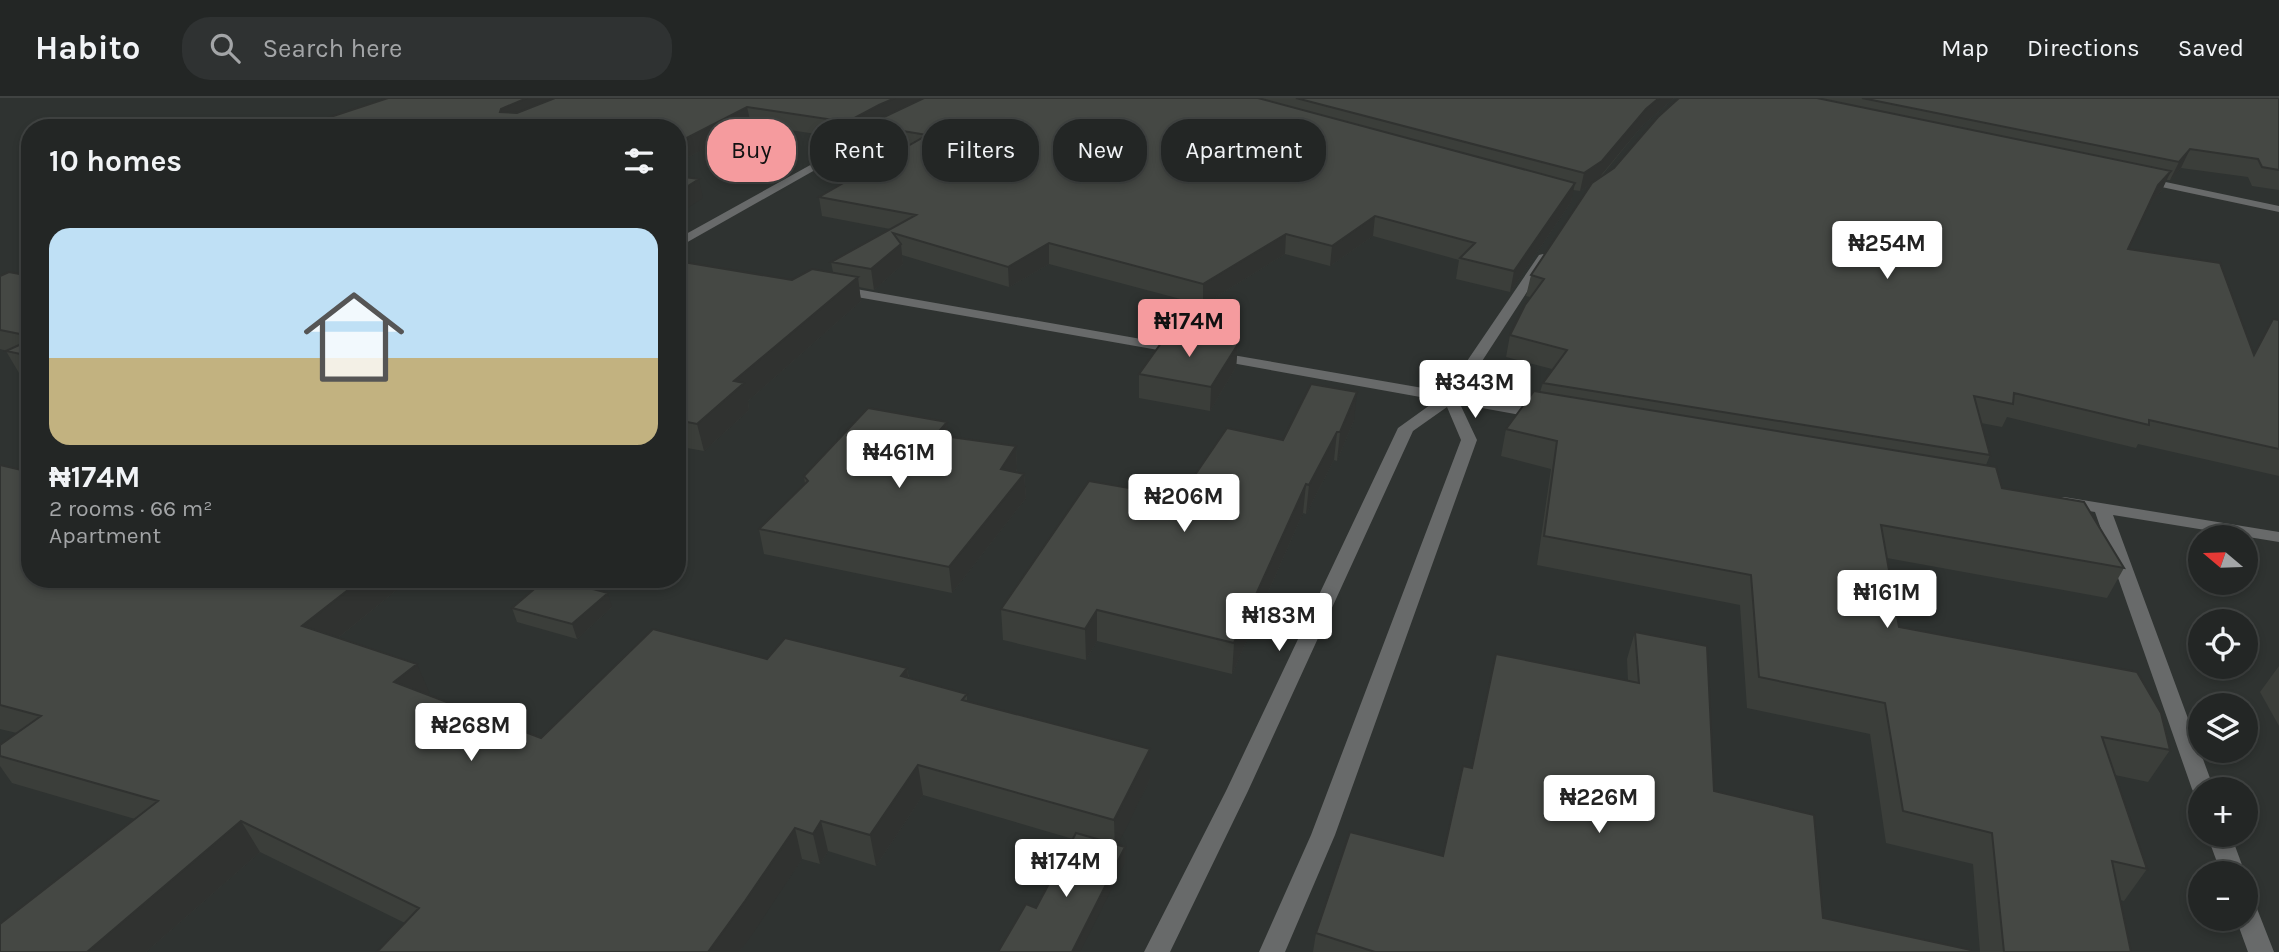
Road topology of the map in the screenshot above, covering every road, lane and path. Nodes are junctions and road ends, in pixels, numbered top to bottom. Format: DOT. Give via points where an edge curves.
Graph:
graph roads {
  1 [pos="810,170"];
  2 [pos="2130,177"];
  3 [pos="2279,209"];
  4 [pos="686,239"];
  5 [pos="1553,243"];
  6 [pos="826,288"];
  7 [pos="1450,398"];
  8 [pos="1559,416"];
  9 [pos="2048,499"];
  10 [pos="2102,508"];
  11 [pos="2279,537"];
  12 [pos="2199,777"];
  13 [pos="2253,931"];
  14 [pos="1157,952"];
  15 [pos="1272,952"];
  16 [pos="2261,952"];
  1 -- 4 [label="street"];
  2 -- 3 [label="street"];
  5 -- 7 [label="street"];
  6 -- 7 [label="street"];
  7 -- 8 [label="street"];
  7 -- 14 [label="street" via="1406,428"];
  7 -- 15 [label="street" via="1469,440 1323,835"];
  9 -- 10 [label="street"];
  10 -- 11 [label="street"];
  10 -- 12 [label="street"];
  13 -- 16 [label="street"];
}
